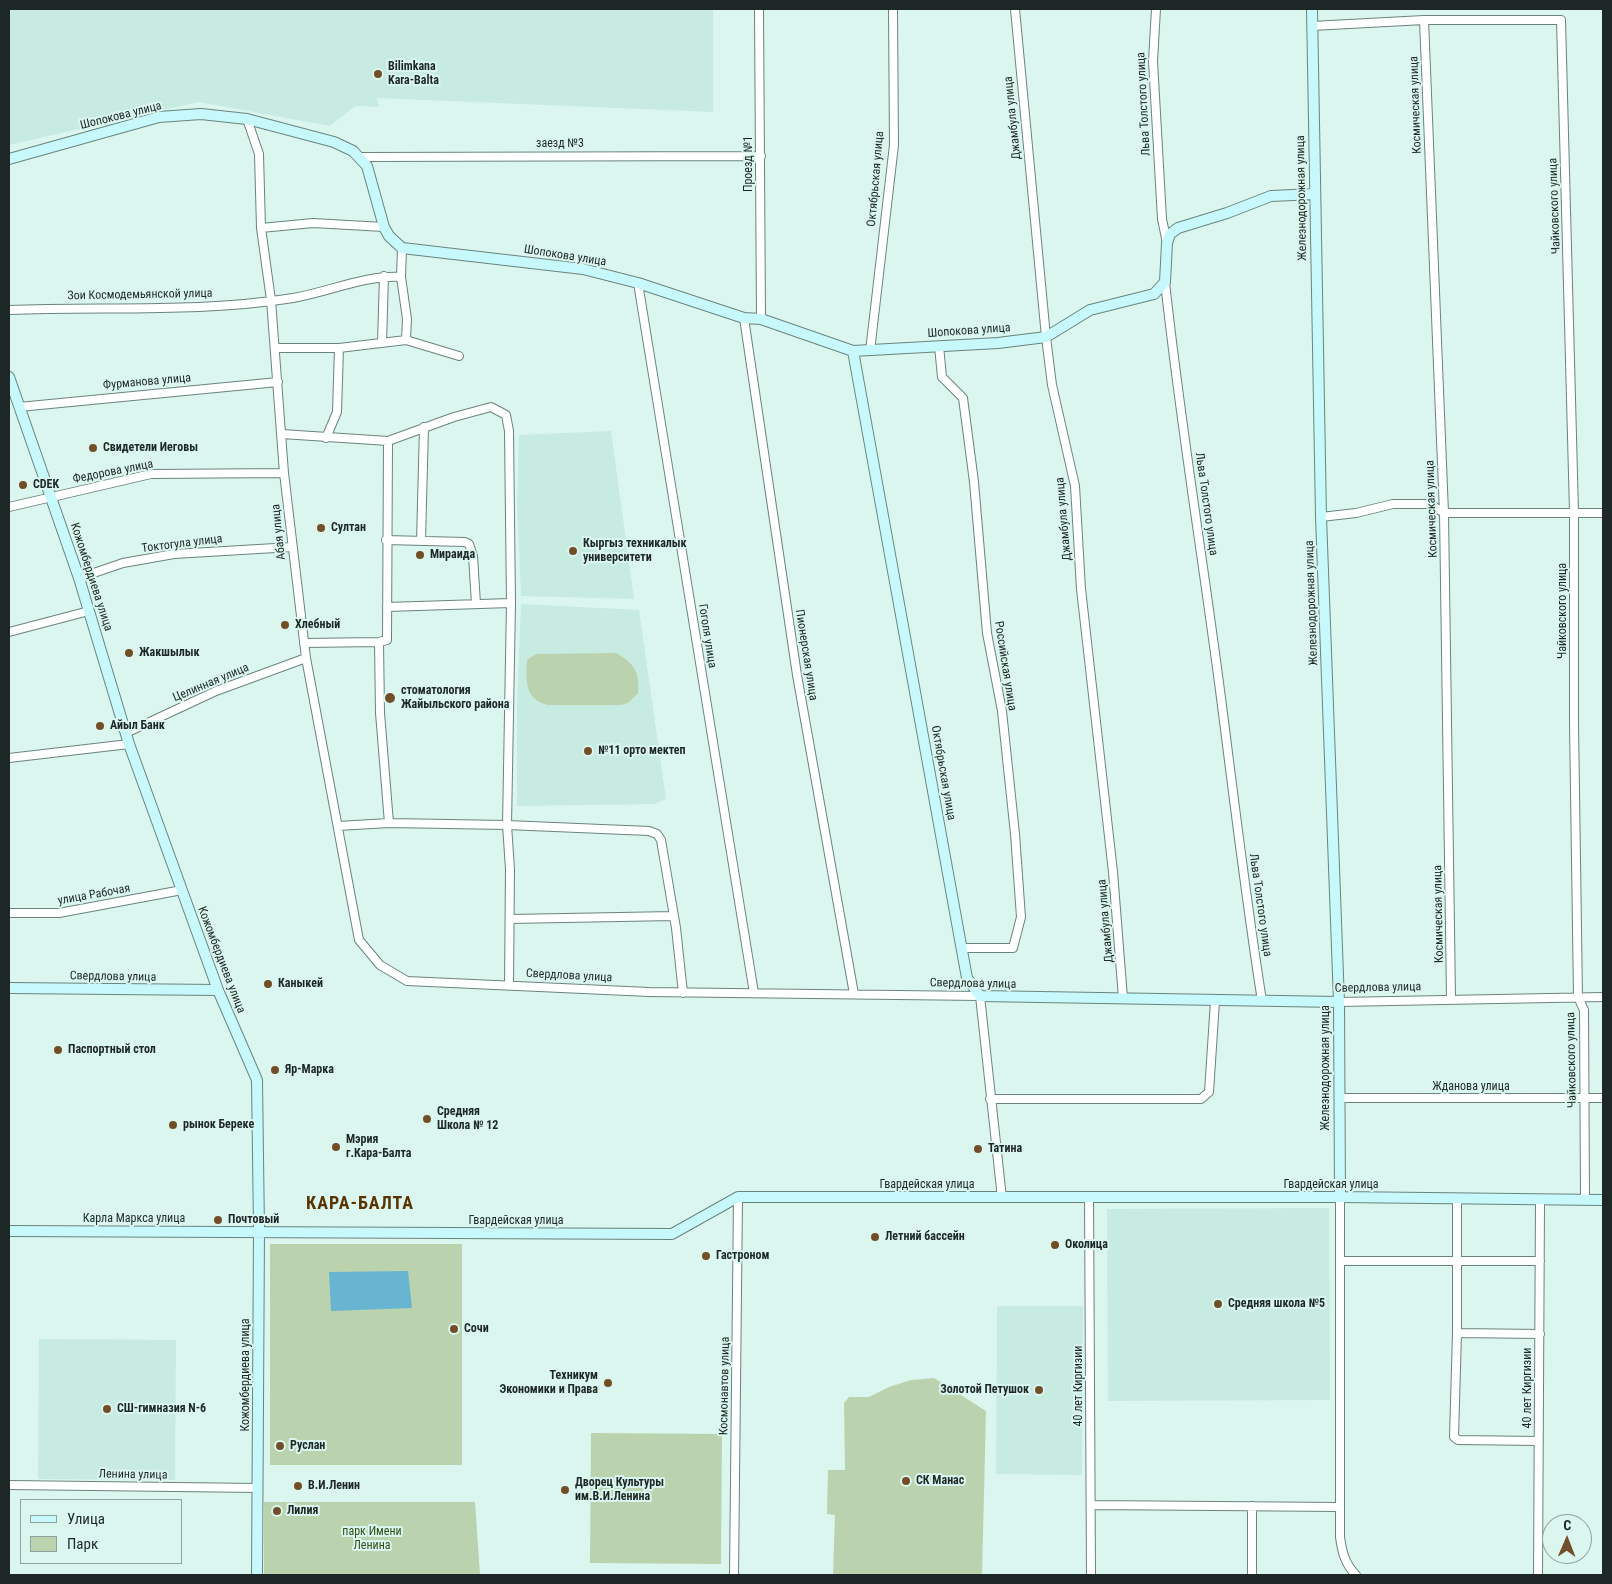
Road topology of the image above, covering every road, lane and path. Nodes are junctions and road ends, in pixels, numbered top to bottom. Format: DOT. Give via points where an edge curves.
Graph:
graph roads {
  1 [pos="759,9"];
  2 [pos="893,9"];
  3 [pos="1015,9"];
  4 [pos="1156,9"];
  5 [pos="1312,9"];
  6 [pos="1424,20"];
  7 [pos="1312,26"];
  8 [pos="247,119"];
  9 [pos="761,156"];
  10 [pos="360,157"];
  11 [pos="9,159"];
  12 [pos="1315,194"];
  13 [pos="384,227"];
  14 [pos="261,228"];
  15 [pos="1167,243"];
  16 [pos="402,248"];
  17 [pos="384,276"];
  18 [pos="401,277"];
  19 [pos="1165,282"];
  20 [pos="638,283"];
  21 [pos="271,300"];
  22 [pos="9,310"];
  23 [pos="744,318"];
  24 [pos="761,319"];
  25 [pos="1046,336"];
  26 [pos="406,340"];
  27 [pos="382,343"];
  28 [pos="939,346"];
  29 [pos="275,348"];
  30 [pos="339,348"];
  31 [pos="853,351"];
  32 [pos="870,351"];
  33 [pos="458,356"];
  34 [pos="9,377"];
  35 [pos="278,382"];
  36 [pos="11,392"];
  37 [pos="19,407"];
  38 [pos="424,427"];
  39 [pos="282,434"];
  40 [pos="326,438"];
  41 [pos="388,441"];
  42 [pos="284,473"];
  43 [pos="51,496"];
  44 [pos="9,507"];
  45 [pos="1574,512"];
  46 [pos="1444,513"];
  47 [pos="1603,513"];
  48 [pos="1321,517"];
  49 [pos="386,540"];
  50 [pos="421,541"];
  51 [pos="292,547"];
  52 [pos="79,578"];
  53 [pos="511,603"];
  54 [pos="476,604"];
  55 [pos="387,607"];
  56 [pos="89,611"];
  57 [pos="9,632"];
  58 [pos="379,642"];
  59 [pos="304,644"];
  60 [pos="306,658"];
  61 [pos="126,733"];
  62 [pos="129,744"];
  63 [pos="9,758"];
  64 [pos="390,823"];
  65 [pos="507,825"];
  66 [pos="338,826"];
  67 [pos="182,890"];
  68 [pos="9,913"];
  69 [pos="674,916"];
  70 [pos="510,919"];
  71 [pos="359,940"];
  72 [pos="962,948"];
  73 [pos="509,986"];
  74 [pos="9,988"];
  75 [pos="218,990"];
  76 [pos="684,993"];
  77 [pos="754,993"];
  78 [pos="854,994"];
  79 [pos="980,996"];
  80 [pos="1578,997"];
  81 [pos="1603,997"];
  82 [pos="1124,998"];
  83 [pos="1451,998"];
  84 [pos="1215,1001"];
  85 [pos="1262,1001"];
  86 [pos="1338,1002"];
  87 [pos="1339,1098"];
  88 [pos="1585,1098"];
  89 [pos="1603,1098"];
  90 [pos="990,1099"];
  91 [pos="738,1196"];
  92 [pos="1340,1197"];
  93 [pos="1002,1198"];
  94 [pos="1090,1198"];
  95 [pos="1458,1199"];
  96 [pos="1585,1200"];
  97 [pos="1603,1200"];
  98 [pos="1540,1201"];
  99 [pos="9,1231"];
  100 [pos="259,1231"];
  101 [pos="1340,1261"];
  102 [pos="1540,1261"];
  103 [pos="1457,1262"];
  104 [pos="1457,1333"];
  105 [pos="1540,1334"];
  106 [pos="1539,1441"];
  107 [pos="9,1485"];
  108 [pos="258,1488"];
  109 [pos="1091,1505"];
  110 [pos="1252,1506"];
  111 [pos="1340,1507"];
  112 [pos="257,1575"];
  113 [pos="734,1575"];
  114 [pos="1091,1575"];
  115 [pos="1252,1575"];
  116 [pos="1356,1575"];
  117 [pos="1538,1575"];
  1 -- 9 [label="street, Проезд №1"];
  2 -- 32 [label="street, Октябрьская улица" via="894,145"];
  3 -- 25 [label="street, Джамбула улица"];
  4 -- 15 [label="street, Льва Толстого улица" via="1153,61 1162,219"];
  5 -- 7 [label="street, Железнодорожная улица"];
  6 -- 7 [label="street"];
  6 -- 45 [label="street, Чайковского улица" via="1561,20"];
  6 -- 46 [label="street, Космическая улица"];
  7 -- 12 [label="street, Железнодорожная улица"];
  8 -- 10 [label="street, Шопокова улица" via="334,142"];
  8 -- 11 [label="street, Шопокова улица" via="201,114 159,117"];
  8 -- 14 [label="street, Абая улица" via="259,154"];
  9 -- 10 [label="street, заезд №3"];
  9 -- 24 [label="street, Проезд №1"];
  10 -- 13 [label="street" via="367,166"];
  12 -- 15 [label="street" via="1271,196 1178,228 1170,234"];
  12 -- 48 [label="street, Железнодорожная улица"];
  13 -- 14 [label="street" via="313,223"];
  13 -- 16 [label="street"];
  14 -- 21 [label="street, Абая улица"];
  15 -- 19 [label="street, Льва Толстого улица"];
  16 -- 18 [label="street"];
  16 -- 20 [label="street, Шопокова улица" via="583,268"];
  17 -- 18 [label="street, Зои Космодемьянской улица"];
  17 -- 21 [label="street, Зои Космодемьянской улица" via="293,298"];
  17 -- 27 [label="street"];
  18 -- 26 [label="street" via="407,319"];
  19 -- 25 [label="street, Шопокова улица" via="1154,294 1090,310"];
  19 -- 85 [label="street, Льва Толстого улица" via="1243,881"];
  20 -- 23 [label="street, Шопокова улица"];
  20 -- 77 [label="street, Гоголя улица"];
  21 -- 22 [label="street, Зои Космодемьянской улица" via="189,309 90,307"];
  21 -- 29 [label="street, Абая улица"];
  23 -- 24 [label="street, Шопокова улица"];
  23 -- 78 [label="street, Пионерская улица" via="797,675"];
  24 -- 31 [label="street, Шопокова улица"];
  25 -- 28 [label="street, Шопокова улица" via="998,343"];
  25 -- 82 [label="street, Джамбула улица" via="1052,385 1075,486 1081,589"];
  26 -- 27 [label="street"];
  26 -- 33 [label="street"];
  27 -- 30 [label="street"];
  28 -- 32 [label="street, Шопокова улица"];
  28 -- 72 [label="street, Российская улица" via="942,377 963,398 987,633 1004,730 1021,917 1013,948"];
  29 -- 30 [label="street"];
  29 -- 35 [label="street, Абая улица"];
  30 -- 40 [label="street" via="337,412"];
  31 -- 32 [label="street, Шопокова улица"];
  31 -- 72 [label="street, Октябрьская улица"];
  34 -- 36 [label="street, Кожомбердиева улица"];
  35 -- 37 [label="street, Фурманова улица"];
  35 -- 39 [label="street, Абая улица"];
  36 -- 37 [label="street, Кожомбердиева улица"];
  37 -- 43 [label="street, Кожомбердиева улица"];
  38 -- 41 [label="street"];
  38 -- 50 [label="street"];
  38 -- 53 [label="street" via="491,407 506,415 509,430"];
  39 -- 40 [label="street"];
  39 -- 42 [label="street, Абая улица"];
  40 -- 41 [label="street"];
  41 -- 49 [label="street"];
  42 -- 43 [label="street, Федорова улица" via="151,474"];
  42 -- 51 [label="street, Абая улица"];
  43 -- 44 [label="street, Федорова улица"];
  43 -- 52 [label="street, Кожомбердиева улица"];
  45 -- 46 [label="street"];
  45 -- 47 [label="street"];
  45 -- 80 [label="street, Чайковского улица"];
  46 -- 48 [label="street" via="1430,504 1393,504"];
  46 -- 83 [label="street, Космическая улица"];
  48 -- 86 [label="street, Железнодорожная улица"];
  49 -- 50 [label="street"];
  49 -- 55 [label="street"];
  50 -- 54 [label="street" via="469,544 473,556"];
  51 -- 52 [label="street, Токтогула улица" via="174,554 123,563"];
  51 -- 59 [label="street, Абая улица"];
  52 -- 56 [label="street, Кожомбердиева улица"];
  53 -- 54 [label="street"];
  53 -- 65 [label="street"];
  54 -- 55 [label="street"];
  55 -- 58 [label="street" via="387,639"];
  56 -- 57 [label="street"];
  56 -- 61 [label="street, Кожомбердиева улица"];
  58 -- 59 [label="street"];
  58 -- 64 [label="street" via="380,713"];
  59 -- 60 [label="street, Абая улица"];
  60 -- 61 [label="street, Целинная улица" via="216,690"];
  60 -- 66 [label="street, Абая улица"];
  61 -- 62 [label="street, Кожомбердиева улица"];
  62 -- 63 [label="street"];
  62 -- 67 [label="street, Кожомбердиева улица"];
  64 -- 65 [label="street"];
  64 -- 66 [label="street"];
  65 -- 69 [label="street" via="654,832 660,840"];
  65 -- 70 [label="street"];
  66 -- 71 [label="street, Абая улица"];
  67 -- 68 [label="street, улица Рабочая" via="59,913"];
  67 -- 75 [label="street, Кожомбердиева улица"];
  69 -- 70 [label="street"];
  69 -- 76 [label="street"];
  70 -- 73 [label="street"];
  71 -- 73 [label="street, Свердлова улица" via="380,965 407,981"];
  72 -- 79 [label="street, Октябрьская улица" via="967,978"];
  73 -- 76 [label="street, Свердлова улица"];
  74 -- 75 [label="street, Свердлова улица"];
  75 -- 100 [label="street, Кожомбердиева улица" via="257,1080"];
  76 -- 77 [label="street, Свердлова улица"];
  77 -- 78 [label="street, Свердлова улица"];
  78 -- 79 [label="street, Свердлова улица"];
  79 -- 82 [label="street, Свердлова улица"];
  79 -- 90 [label="street, Октябрьская улица"];
  80 -- 81 [label="street, Свердлова улица"];
  80 -- 83 [label="street, Свердлова улица"];
  80 -- 88 [label="street, Чайковского улица" via="1584,1010"];
  82 -- 84 [label="street, Свердлова улица"];
  83 -- 86 [label="street, Свердлова улица"];
  84 -- 85 [label="street, Свердлова улица"];
  84 -- 90 [label="street" via="1210,1092 1201,1099"];
  85 -- 86 [label="street, Свердлова улица"];
  86 -- 87 [label="street, Железнодорожная улица"];
  87 -- 88 [label="street, Жданова улица"];
  87 -- 92 [label="street, Железнодорожная улица"];
  88 -- 89 [label="street, Жданова улица"];
  88 -- 96 [label="street, Чайковского улица"];
  90 -- 93 [label="street, Октябрьская улица"];
  91 -- 93 [label="street, Гвардейская улица"];
  91 -- 100 [label="street, Гвардейская улица" via="672,1234"];
  91 -- 113 [label="street, Космонавтов улица"];
  92 -- 94 [label="street, Гвардейская улица"];
  92 -- 95 [label="street, Гвардейская улица"];
  92 -- 101 [label="street"];
  93 -- 94 [label="street, Гвардейская улица"];
  94 -- 109 [label="street, 40 лет Киргизии"];
  95 -- 98 [label="street, Гвардейская улица"];
  95 -- 103 [label="street"];
  96 -- 97 [label="street, Гвардейская улица"];
  96 -- 98 [label="street, Гвардейская улица"];
  98 -- 102 [label="street, 40 лет Киргизии"];
  99 -- 100 [label="street, Карла Маркса улица"];
  100 -- 108 [label="street, Кожомбердиева улица"];
  101 -- 103 [label="street"];
  101 -- 111 [label="street"];
  102 -- 103 [label="street"];
  102 -- 105 [label="street, 40 лет Киргизии"];
  103 -- 104 [label="street"];
  104 -- 105 [label="street"];
  104 -- 106 [label="street" via="1453,1434 1456,1439"];
  105 -- 106 [label="street, 40 лет Киргизии"];
  106 -- 117 [label="street, 40 лет Киргизии"];
  107 -- 108 [label="street, Ленина улица"];
  108 -- 112 [label="street, Кожомбердиева улица"];
  109 -- 110 [label="street"];
  109 -- 114 [label="street, 40 лет Киргизии"];
  110 -- 111 [label="street"];
  110 -- 115 [label="street"];
  111 -- 116 [label="street" via="1342,1552 1348,1567"];
}
